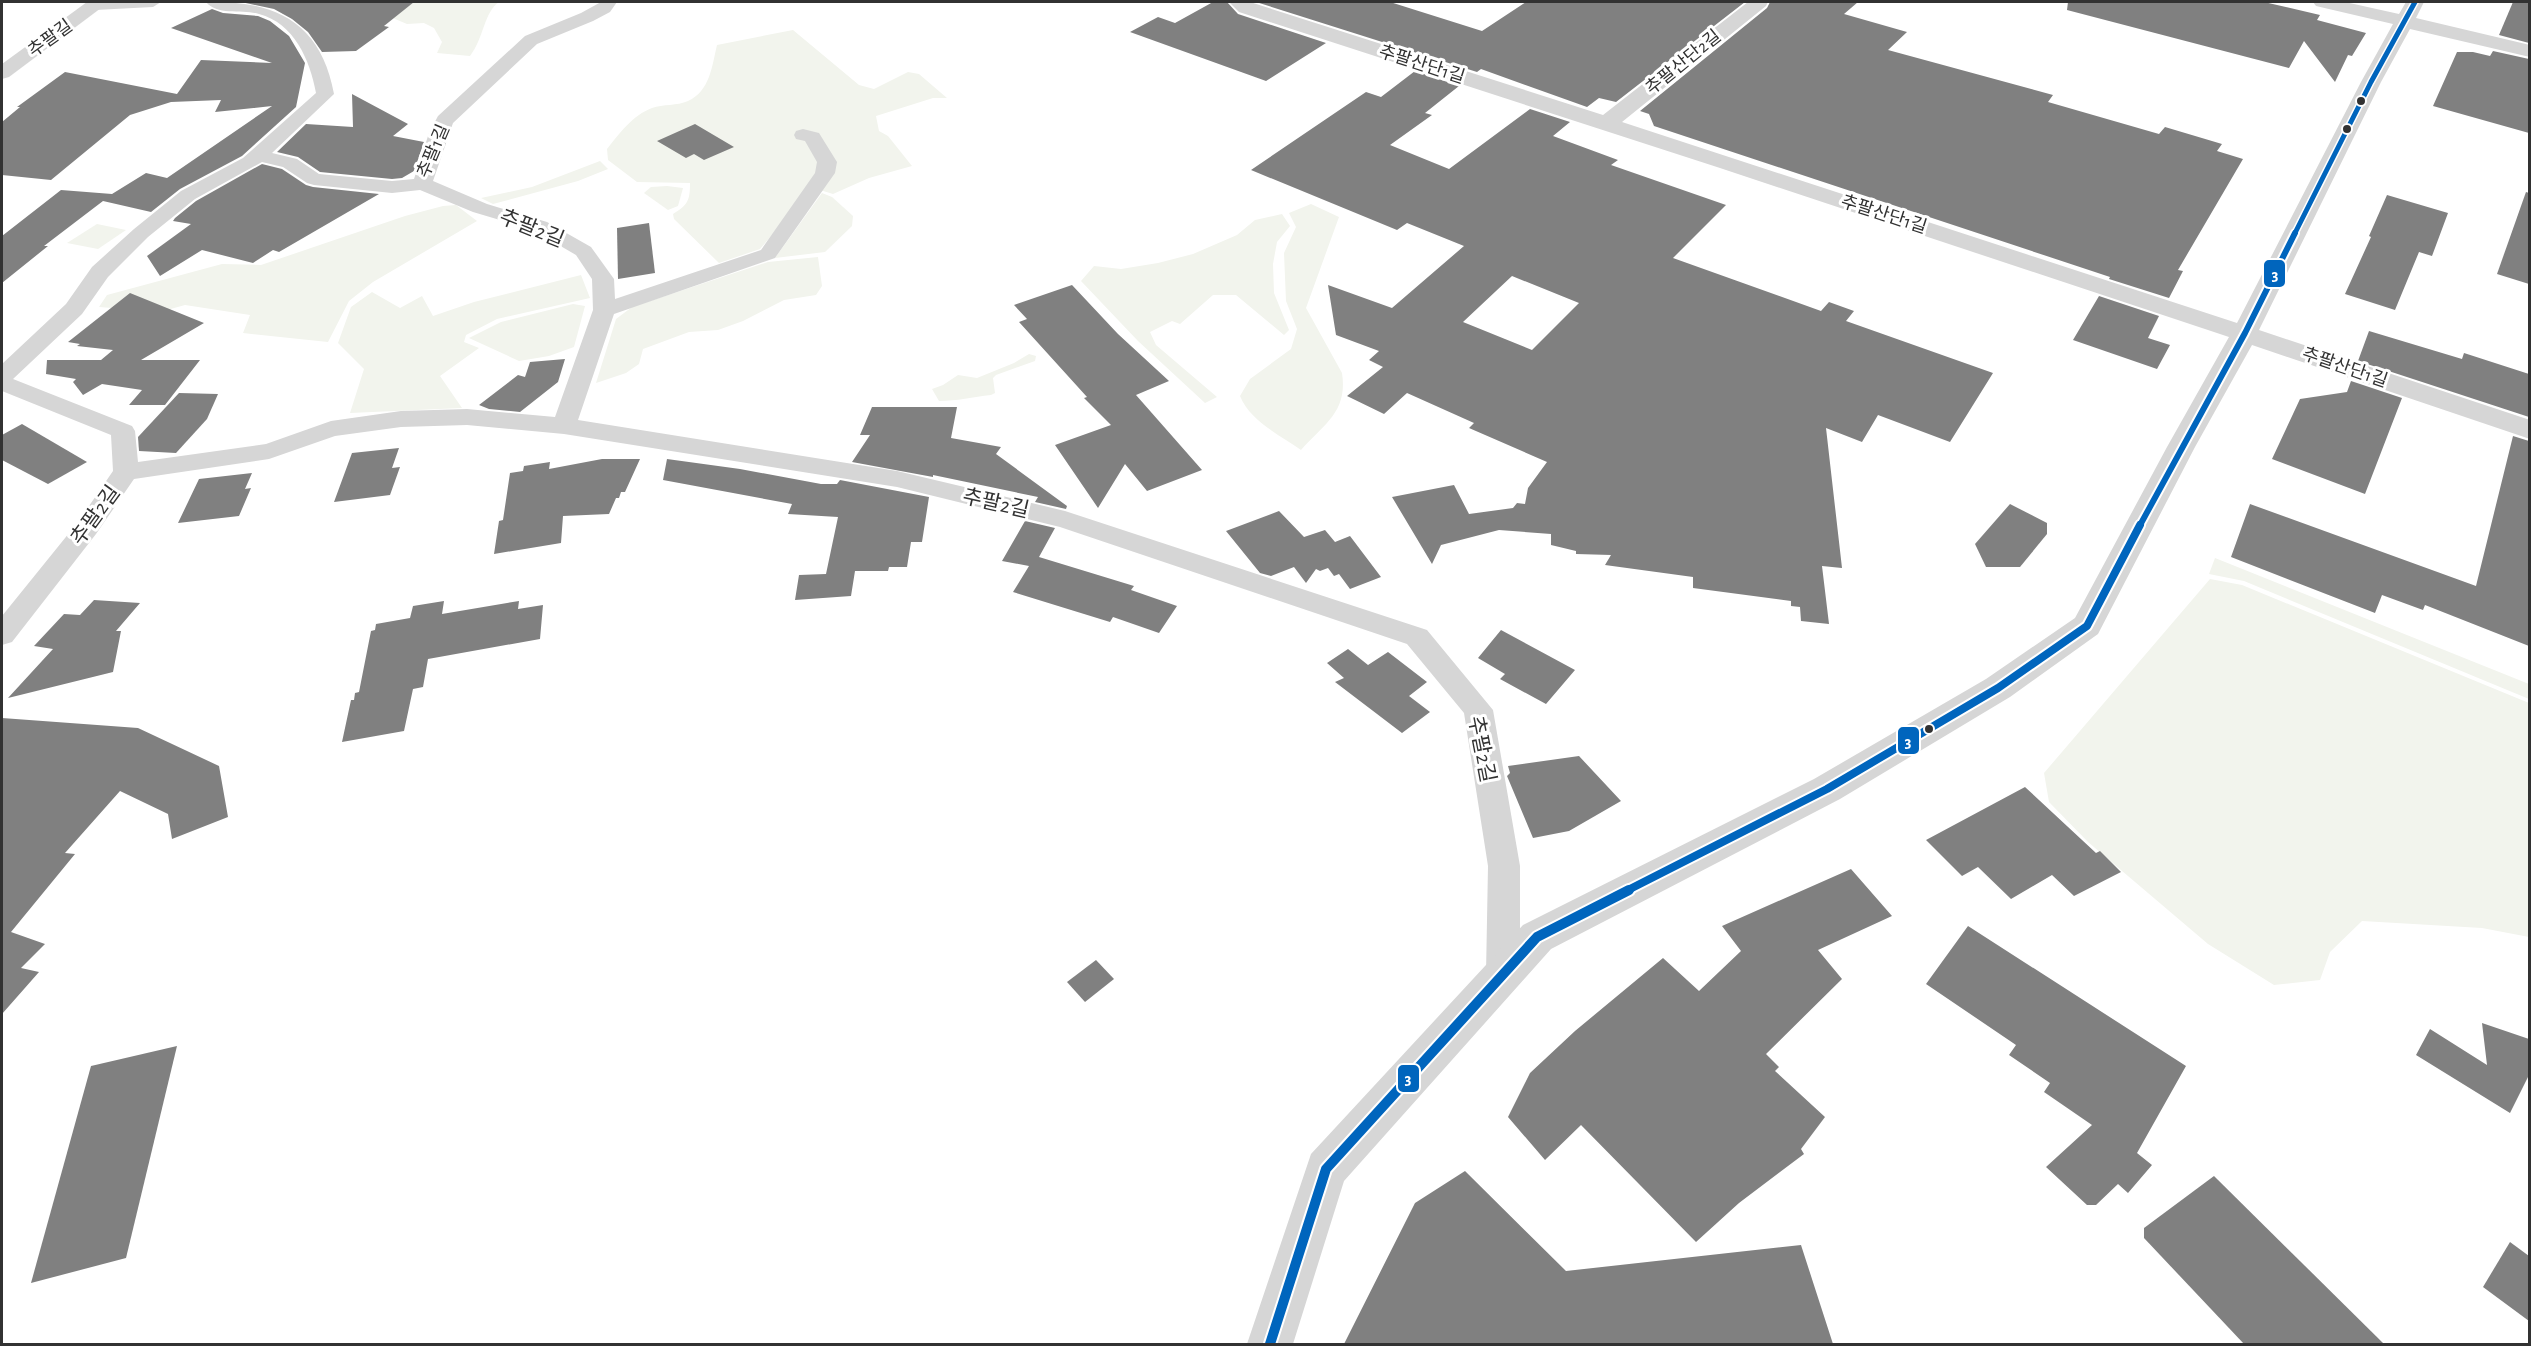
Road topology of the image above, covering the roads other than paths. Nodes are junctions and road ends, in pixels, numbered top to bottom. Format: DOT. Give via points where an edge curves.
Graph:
graph roads {
  1 [pos="153,2"];
  2 [pos="214,2"];
  3 [pos="609,2"];
  4 [pos="1238,2"];
  5 [pos="1759,2"];
  6 [pos="2323,2"];
  7 [pos="97,3"];
  8 [pos="2409,11"];
  9 [pos="2529,51"];
  10 [pos="2,73"];
  11 [pos="1607,123"];
  12 [pos="803,135"];
  13 [pos="258,155"];
  14 [pos="422,184"];
  15 [pos="604,310"];
  16 [pos="2245,333"];
  17 [pos="2,376"];
  18 [pos="2,383"];
  19 [pos="564,426"];
  20 [pos="2529,430"];
  21 [pos="126,472"];
  22 [pos="2,635"];
  23 [pos="1503,974"];
  24 [pos="1270,1344"];
  1 -- 7 [label="street"];
  2 -- 13 [label="street" via="266,10 292,25 312,50 323,75 325,94"];
  3 -- 14 [label="street, 추팔1길" via="586,17 531,40 445,120"];
  4 -- 11 [label="street, 추팔산단1길" via="1246,8"];
  5 -- 11 [label="street, 추팔산단2길"];
  6 -- 8 [label="street"];
  7 -- 10 [label="street, 추팔길"];
  8 -- 9 [label="street"];
  8 -- 16 [label="street"];
  11 -- 16 [label="street, 추팔산단1길"];
  12 -- 15 [label="street" via="812,137 827,162 825,173 768,254"];
  13 -- 14 [label="street, 추팔1길" via="290,163 314,179 392,187"];
  13 -- 17 [label="street" via="188,195 141,233 100,272 74,309"];
  14 -- 15 [label="street, 추팔2길" via="480,208 540,226 584,251 603,279"];
  15 -- 19 [label="street, 추팔2길"];
  16 -- 20 [label="street, 추팔산단1길"];
  16 -- 23 [label="street" via="2087,626 1998,688 1827,789 1537,937"];
  18 -- 21 [label="street, 추팔2길" via="123,431"];
  19 -- 21 [label="street" via="467,417 400,418 331,429 269,451"];
  19 -- 23 [label="street, 추팔2길" via="897,479 1065,520 1417,637 1478,710 1504,866"];
  21 -- 22 [label="street, 추팔2길"];
  23 -- 24 [label="street" via="1326,1169"];
}
